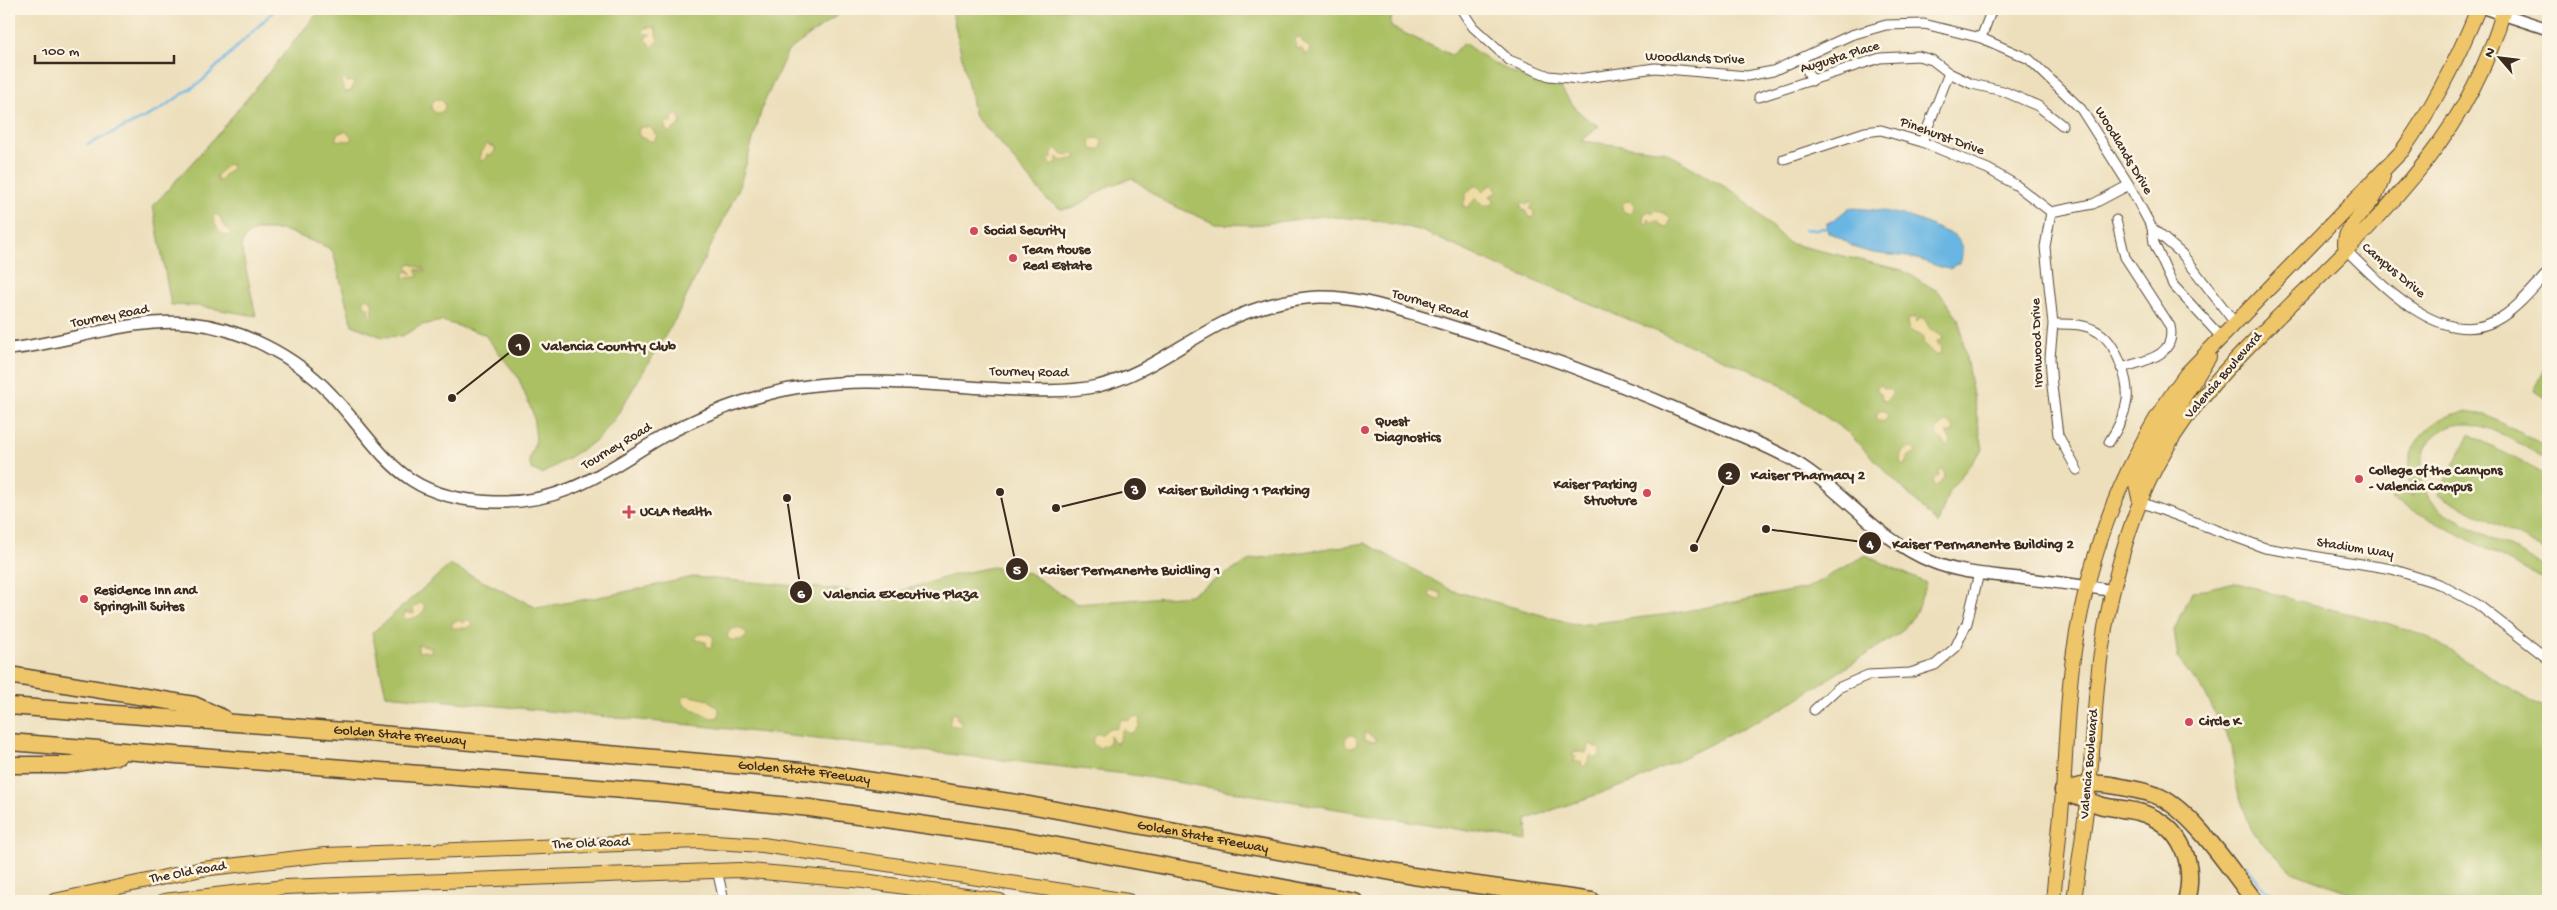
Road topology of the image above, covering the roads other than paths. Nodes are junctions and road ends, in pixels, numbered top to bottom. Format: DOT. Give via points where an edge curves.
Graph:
graph roads {
  1 [pos="1461,9"];
  2 [pos="1992,9"];
  3 [pos="2478,9"];
  4 [pos="2487,9"];
  5 [pos="2504,12"];
  6 [pos="2548,29"];
  7 [pos="1982,38"];
  8 [pos="1802,59"];
  9 [pos="1949,73"];
  10 [pos="1812,81"];
  11 [pos="1759,97"];
  12 [pos="2062,125"];
  13 [pos="1922,142"];
  14 [pos="1784,159"];
  15 [pos="2385,171"];
  16 [pos="2129,185"];
  17 [pos="2051,212"];
  18 [pos="2116,220"];
  19 [pos="2152,228"];
  20 [pos="2346,250"];
  21 [pos="2548,272"];
  22 [pos="2235,323"];
  23 [pos="2053,324"];
  24 [pos="2221,337"];
  25 [pos="9,349"];
  26 [pos="2121,368"];
  27 [pos="2109,442"];
  28 [pos="2077,470"];
  29 [pos="2140,502"];
  30 [pos="1979,573"];
  31 [pos="2088,586"];
  32 [pos="2112,591"];
  33 [pos="2548,659"];
  34 [pos="9,675"];
  35 [pos="9,706"];
  36 [pos="1814,710"];
  37 [pos="237,724"];
  38 [pos="9,742"];
  39 [pos="145,752"];
  40 [pos="9,765"];
  41 [pos="2089,782"];
  42 [pos="2063,791"];
  43 [pos="2087,801"];
  44 [pos="717,870"];
  45 [pos="54,901"];
  46 [pos="164,901"];
  47 [pos="724,901"];
  48 [pos="1000,901"];
  49 [pos="1128,901"];
  50 [pos="1354,901"];
  51 [pos="1592,901"];
  52 [pos="2053,901"];
  53 [pos="2074,901"];
  54 [pos="2186,901"];
  55 [pos="2255,901"];
  1 -- 8 [label="street, Woodlands Drive" via="1473,27 1509,60 1550,76 1578,79 1655,68 1747,76 1773,72"];
  2 -- 7 [label="street"];
  3 -- 15 [label="main road, Valencia Boulevard" via="2424,121"];
  4 -- 5 [label="street"];
  5 -- 6 [label="street"];
  5 -- 20 [label="main road, Valencia Boulevard" via="2469,97 2447,135 2415,178"];
  7 -- 8 [label="street, Woodlands Drive" via="1924,24 1886,25 1851,35"];
  7 -- 16 [label="street, Woodlands Drive" via="2030,59 2081,109"];
  8 -- 10 [label="street"];
  9 -- 10 [label="street, Augusta Place" via="1932,60 1918,56 1880,58"];
  9 -- 12 [label="street, Augusta Place" via="2038,106"];
  9 -- 13 [label="street"];
  10 -- 11 [label="street, Augusta Place"];
  13 -- 14 [label="street, Pinehurst Drive" via="1881,130 1865,132"];
  13 -- 17 [label="street, Pinehurst Drive" via="1988,169"];
  15 -- 20 [label="main road" via="2376,196 2345,234"];
  15 -- 22 [label="main road, Valencia Boulevard"];
  16 -- 17 [label="street" via="2094,204"];
  16 -- 19 [label="street, Woodlands Drive"];
  17 -- 23 [label="street, Ironwood Drive" via="2045,247"];
  18 -- 26 [label="street" via="2125,257 2170,326 2171,333 2168,346 2161,354"];
  19 -- 22 [label="street, Woodlands Drive" via="2182,254"];
  19 -- 24 [label="street, Woodlands Drive" via="2154,243 2173,285"];
  20 -- 21 [label="street, Campus Drive" via="2405,302 2433,320 2462,328 2478,327 2508,312"];
  20 -- 29 [label="main road, Valencia Boulevard" via="2207,391 2162,455"];
  22 -- 24 [label="main road, Valencia Boulevard"];
  23 -- 26 [label="street" via="2079,324 2102,334 2114,348"];
  23 -- 28 [label="street, Ironwood Drive" via="2050,358 2058,435"];
  24 -- 29 [label="main road" via="2157,440 2136,484"];
  24 -- 31 [label="main road, Valencia Boulevard" via="2171,394 2137,450 2114,503"];
  25 -- 30 [label="street, Tourney Road" via="36,347 135,325 164,322 220,328 274,350 305,370 333,396 384,459 410,479 426,488 465,499 514,502 564,492 588,482 695,420 763,395 799,387 871,381 1032,390 1069,390 1103,385 1153,366 1230,319 1258,309 1317,297 1347,298 1460,328 1566,363 1687,413 1790,459 1824,482 1882,534 1905,550 1938,565"];
  26 -- 27 [label="street" via="2127,398 2121,420"];
  29 -- 32 [label="main road, Valencia Boulevard"];
  29 -- 33 [label="street, Stadium Way" via="2265,548 2392,569 2439,584 2477,604"];
  30 -- 31 [label="street, Tourney Road"];
  30 -- 36 [label="street" via="1967,623 1955,648 1935,666 1910,674 1868,675 1838,688"];
  31 -- 32 [label="street, Tourney Road"];
  31 -- 42 [label="main road, Valencia Boulevard" via="2074,652"];
  32 -- 41 [label="main road, Valencia Boulevard" via="2097,684"];
  34 -- 37 [label="highway" via="194,705"];
  35 -- 37 [label="highway, Golden State Freeway"];
  37 -- 51 [label="highway, Golden State Freeway" via="742,764 886,781 1090,815 1413,876"];
  38 -- 39 [label="highway"];
  39 -- 40 [label="highway" via="66,765"];
  39 -- 50 [label="highway" via="653,792 810,808 1024,840"];
  41 -- 42 [label="highway"];
  41 -- 43 [label="main road, Valencia Boulevard"];
  41 -- 55 [label="highway" via="2148,792 2176,806 2191,820"];
  42 -- 43 [label="highway"];
  42 -- 52 [label="main road, Valencia Boulevard"];
  43 -- 53 [label="main road, Valencia Boulevard"];
  43 -- 54 [label="highway" via="2146,814 2175,834 2186,851 2190,866"];
  44 -- 46 [label="main road, The Old Road" via="285,887"];
  44 -- 47 [label="street"];
  44 -- 48 [label="main road, The Old Road" via="829,877"];
  45 -- 49 [label="main road, The Old Road" via="202,869 325,855 699,841 763,845"];
}
